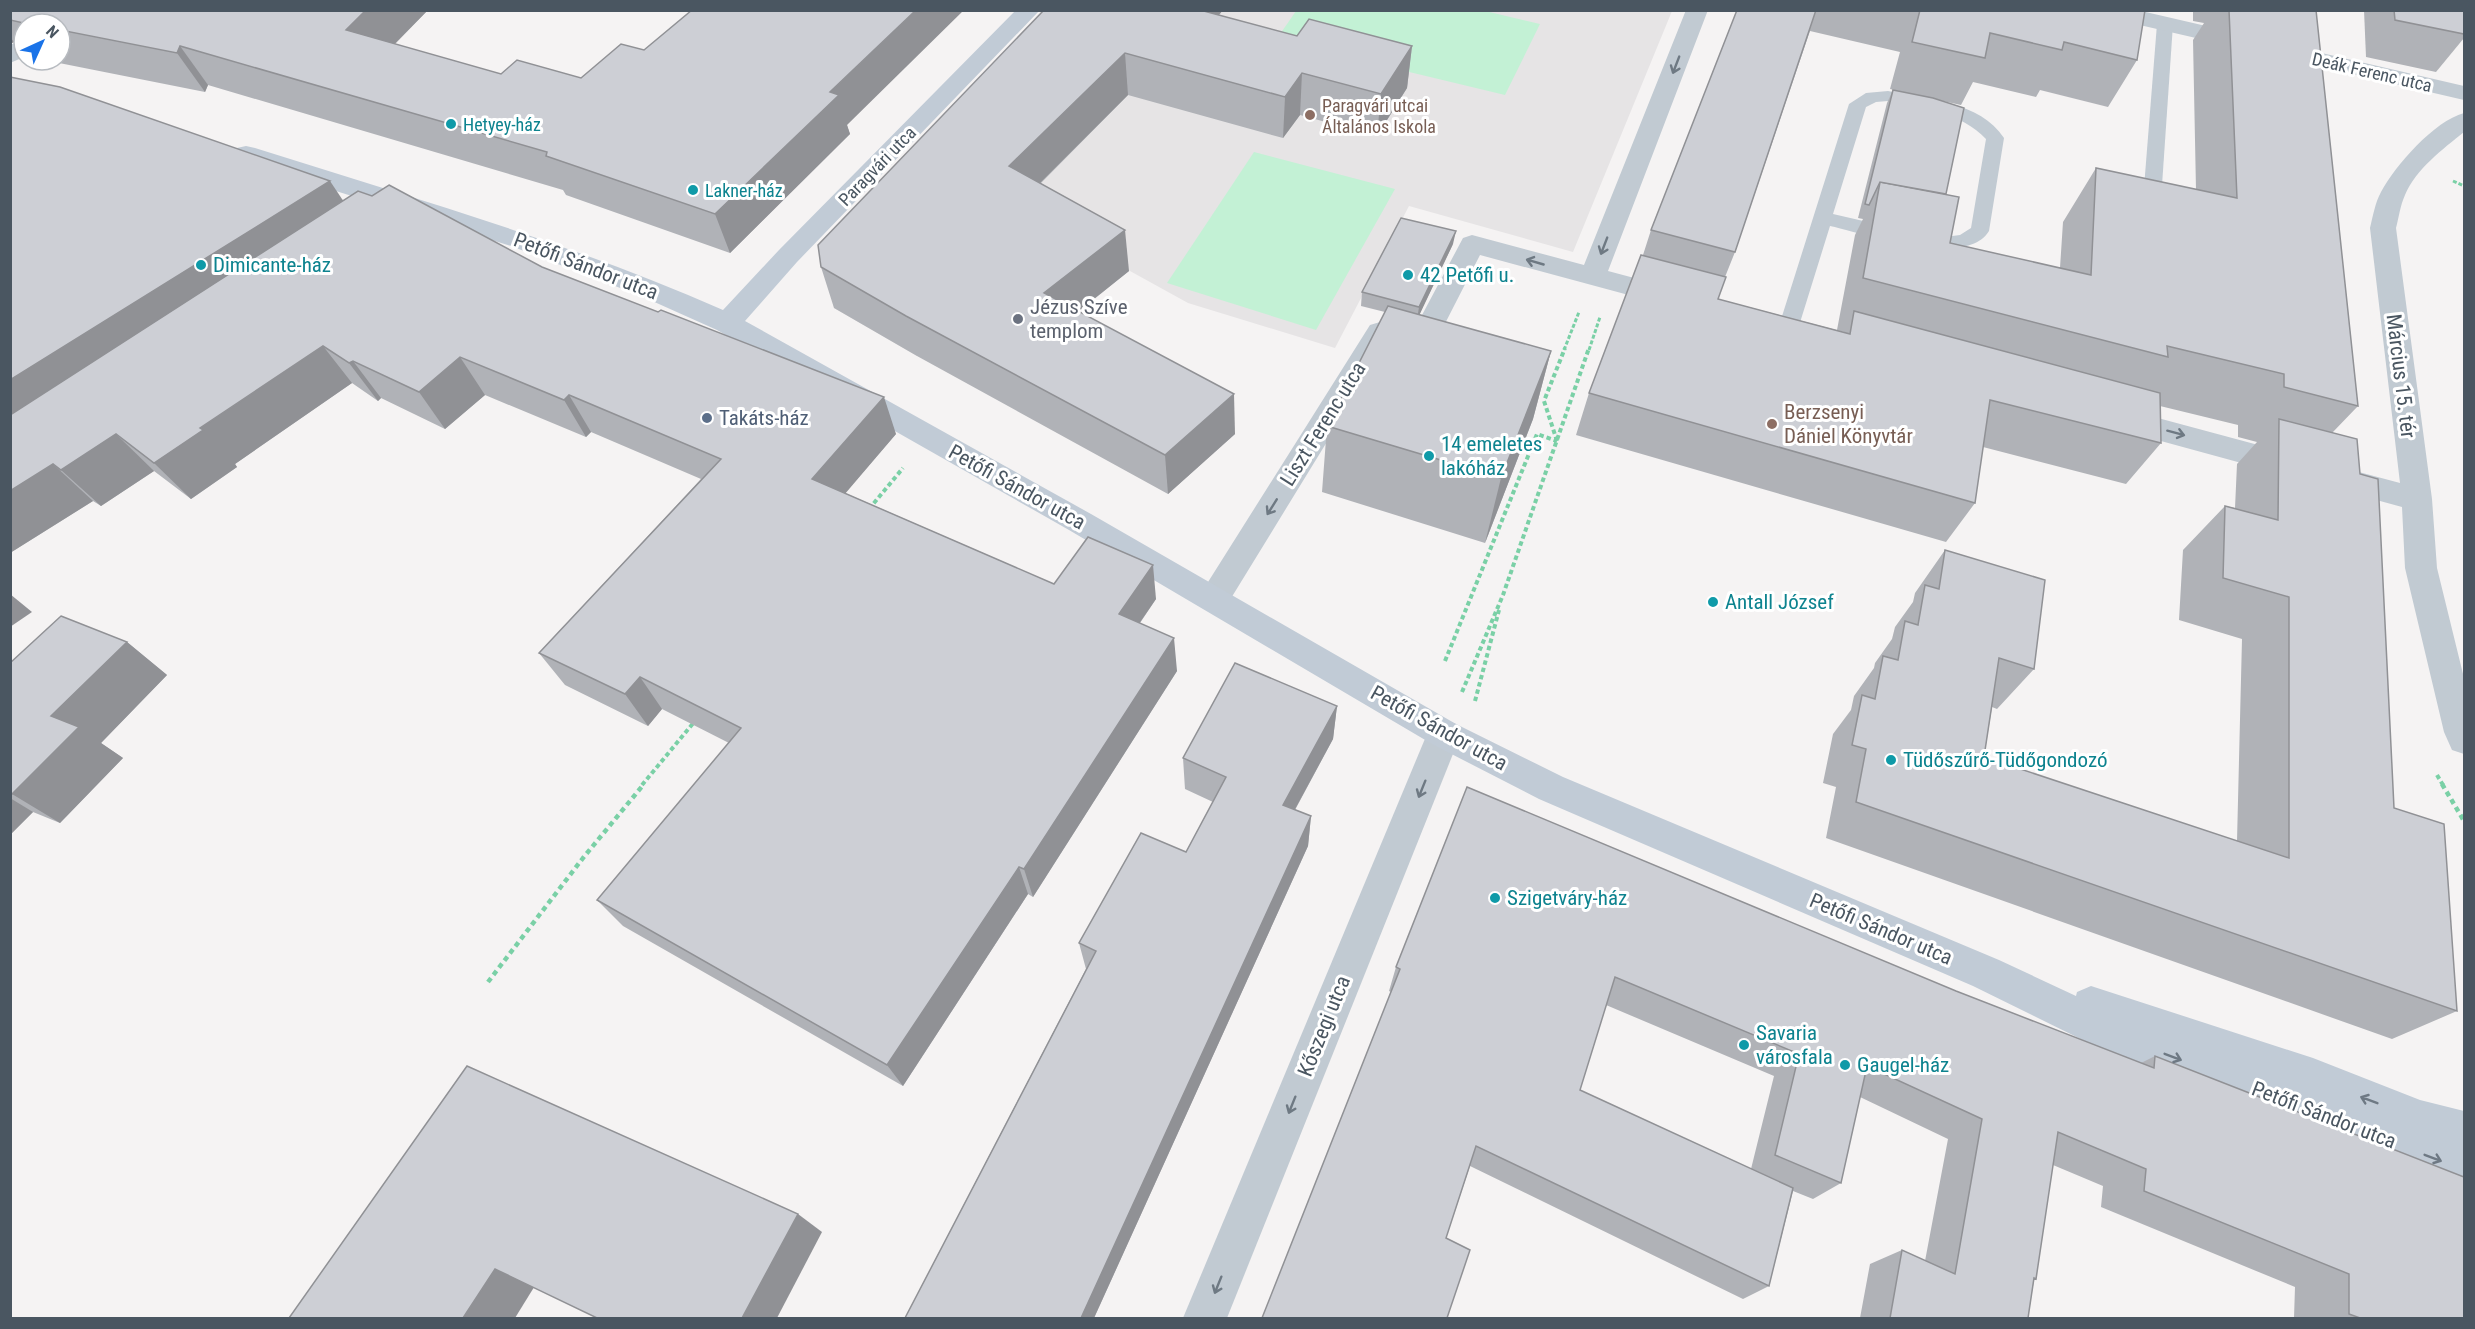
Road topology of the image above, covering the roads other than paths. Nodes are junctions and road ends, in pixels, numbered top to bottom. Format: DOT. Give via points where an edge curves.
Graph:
graph roads {
  1 [pos="1029,10"];
  2 [pos="1697,10"];
  3 [pos="2105,10"];
  4 [pos="2165,24"];
  5 [pos="2464,93"];
  6 [pos="2464,121"];
  7 [pos="218,146"];
  8 [pos="2152,200"];
  9 [pos="398,201"];
  10 [pos="1822,218"];
  11 [pos="370,224"];
  12 [pos="1602,280"];
  13 [pos="1700,305"];
  14 [pos="727,323"];
  15 [pos="1788,329"];
  16 [pos="2097,412"];
  17 [pos="2417,499"];
  18 [pos="1214,599"];
  19 [pos="2445,659"];
  20 [pos="2464,694"];
  21 [pos="1444,734"];
  22 [pos="2464,739"];
  23 [pos="1986,973"];
  24 [pos="2464,1131"];
  25 [pos="2464,1170"];
  26 [pos="1205,1318"];
  1 -- 14 [label="main road, Paragvári utca"];
  2 -- 12 [label="street, one-way"];
  3 -- 4 [label="street, Deák Ferenc utca"];
  4 -- 5 [label="street, Deák Ferenc utca"];
  4 -- 8 [label="lane"];
  6 -- 17 [label="street, Március 15. tér" via="2414,164 2393,192 2383,228"];
  7 -- 9 [label="main road, Petőfi Sándor utca"];
  9 -- 11 [label="street"];
  9 -- 14 [label="main road, Petőfi Sándor utca" via="520,240 651,289"];
  10 -- 10 [label="lane" via="1858,104 1872,97 1888,96 1966,114 1995,138 1980,231 1965,242 1937,244"];
  10 -- 15 [label="lane"];
  12 -- 13 [label="street"];
  12 -- 18 [label="street, Liszt Ferenc utca, one-way" via="1472,244 1421,344 1380,332"];
  14 -- 18 [label="main road, Petőfi Sándor utca"];
  16 -- 17 [label="street, one-way"];
  17 -- 19 [label="street, Március 15. tér" via="2421,568"];
  18 -- 21 [label="main road, Petőfi Sándor utca"];
  19 -- 20 [label="street, Március 15. tér"];
  19 -- 22 [label="street, Március 15. tér"];
  21 -- 23 [label="main road, Petőfi Sándor utca" via="1628,822"];
  21 -- 26 [label="street, Kőszegi utca, one-way"];
  24 -- 23 [label="main road, Petőfi Sándor utca, one-way" via="2420,1120 2313,1078 2137,1019"];
  23 -- 25 [label="main road, Petőfi Sándor utca, one-way" via="2117,1036"];
}
